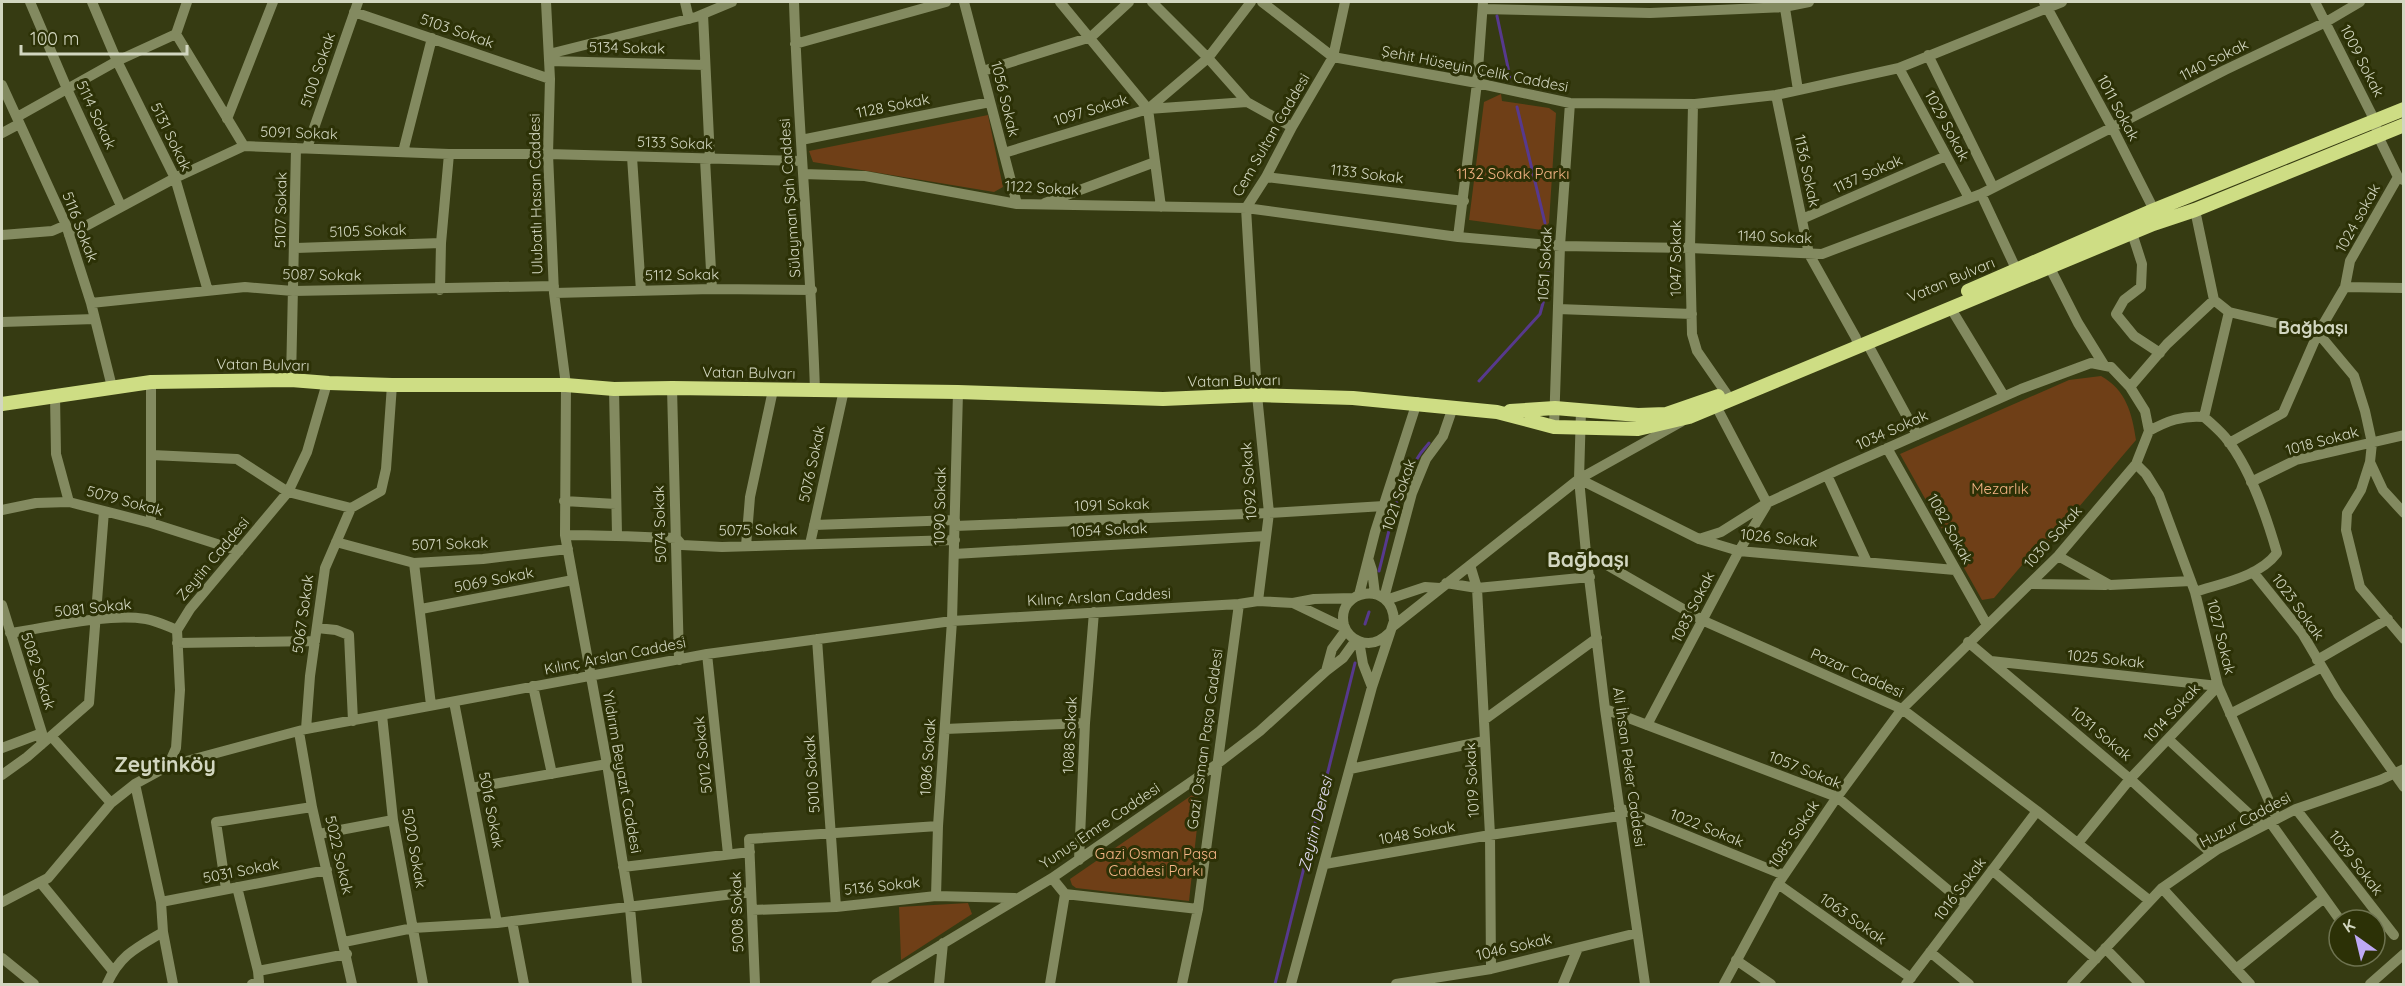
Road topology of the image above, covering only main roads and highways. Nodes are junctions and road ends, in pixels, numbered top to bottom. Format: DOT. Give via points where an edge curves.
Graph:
graph roads {
  1 [pos="2403,109"];
  2 [pos="2403,125"];
  3 [pos="2154,217"];
  4 [pos="2015,277"];
  5 [pos="1861,343"];
  6 [pos="1723,400"];
  7 [pos="2,404"];
  8 [pos="1497,412"];
  1 -- 3 [label="main road, Vatan Bulvarı"];
  2 -- 3 [label="main road, Vatan Bulvarı" via="2195,210"];
  3 -- 4 [label="main road, Vatan Bulvarı"];
  3 -- 4 [label="main road, Vatan Bulvarı" via="2132,233 2050,268"];
  4 -- 5 [label="main road, Vatan Bulvarı"];
  4 -- 5 [label="main road, Vatan Bulvarı"];
  5 -- 6 [label="main road, Vatan Bulvarı"];
  6 -- 8 [label="main road, Vatan Bulvarı" via="1666,414 1555,408"];
  6 -- 8 [label="main road, Vatan Bulvarı" via="1689,417 1638,429 1554,427"];
  7 -- 8 [label="main road, Vatan Bulvarı" via="151,382 291,380 1163,399 1257,395 1417,402"];
}
